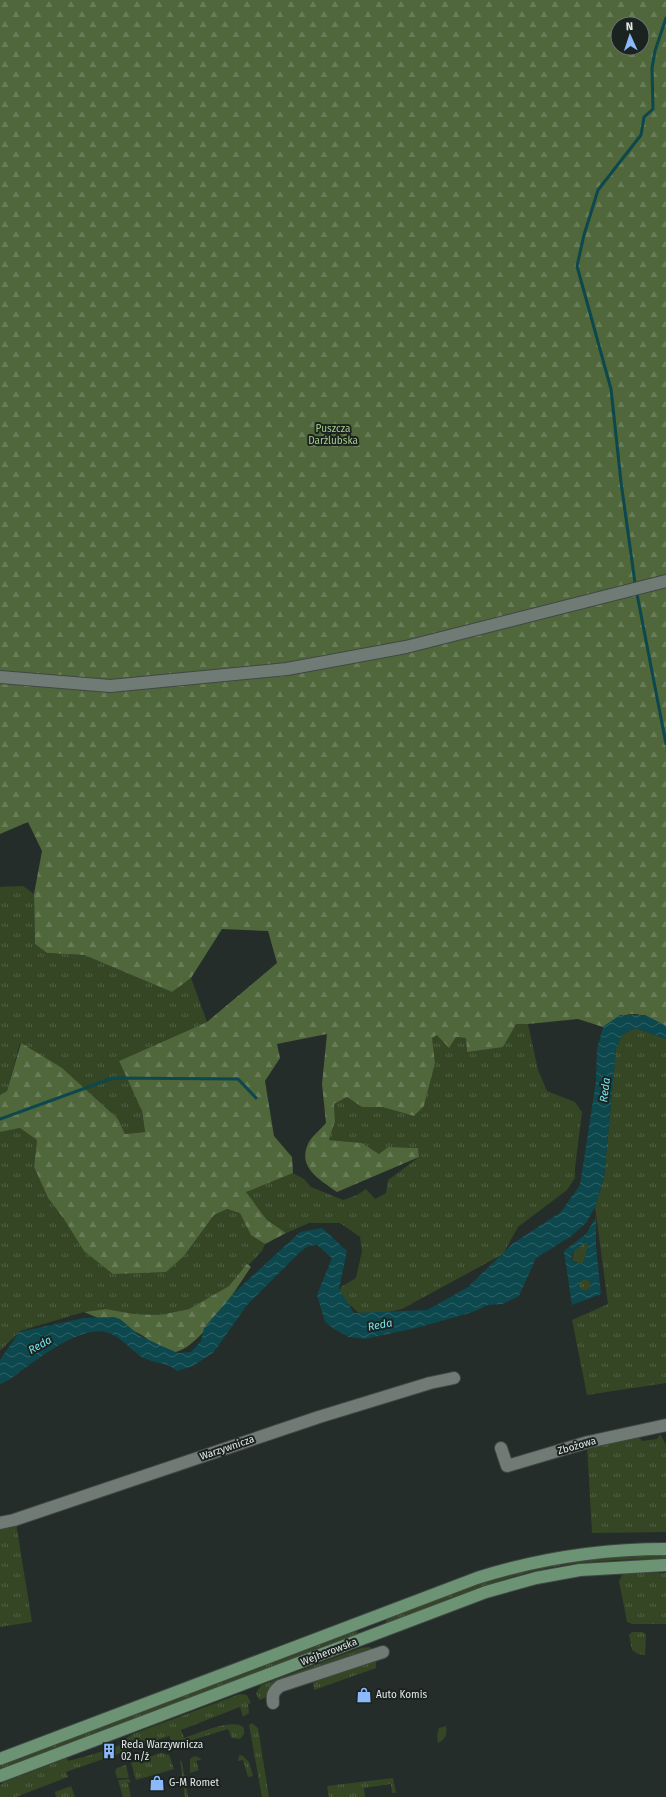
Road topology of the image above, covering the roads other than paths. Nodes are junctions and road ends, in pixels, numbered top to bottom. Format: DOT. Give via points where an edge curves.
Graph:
graph roads {
  1 [pos="666,581"];
  2 [pos="0,677"];
  3 [pos="454,1378"];
  4 [pos="666,1425"];
  5 [pos="501,1448"];
  6 [pos="0,1523"];
  7 [pos="666,1549"];
  8 [pos="666,1565"];
  9 [pos="383,1652"];
  10 [pos="272,1704"];
  11 [pos="0,1759"];
  12 [pos="0,1776"];
  1 -- 2 [label="street" via="406,647 287,669 110,686"];
  3 -- 6 [label="street, Warzywnicza" via="319,1417"];
  4 -- 5 [label="street, Zbożowa" via="588,1442 507,1466"];
  7 -- 11 [label="main road, Wejherowska" via="618,1550 520,1564"];
  8 -- 12 [label="main road, Wejherowska" via="580,1570 536,1578 486,1592"];
  9 -- 10 [label="street" via="280,1686 272,1696"];
}
